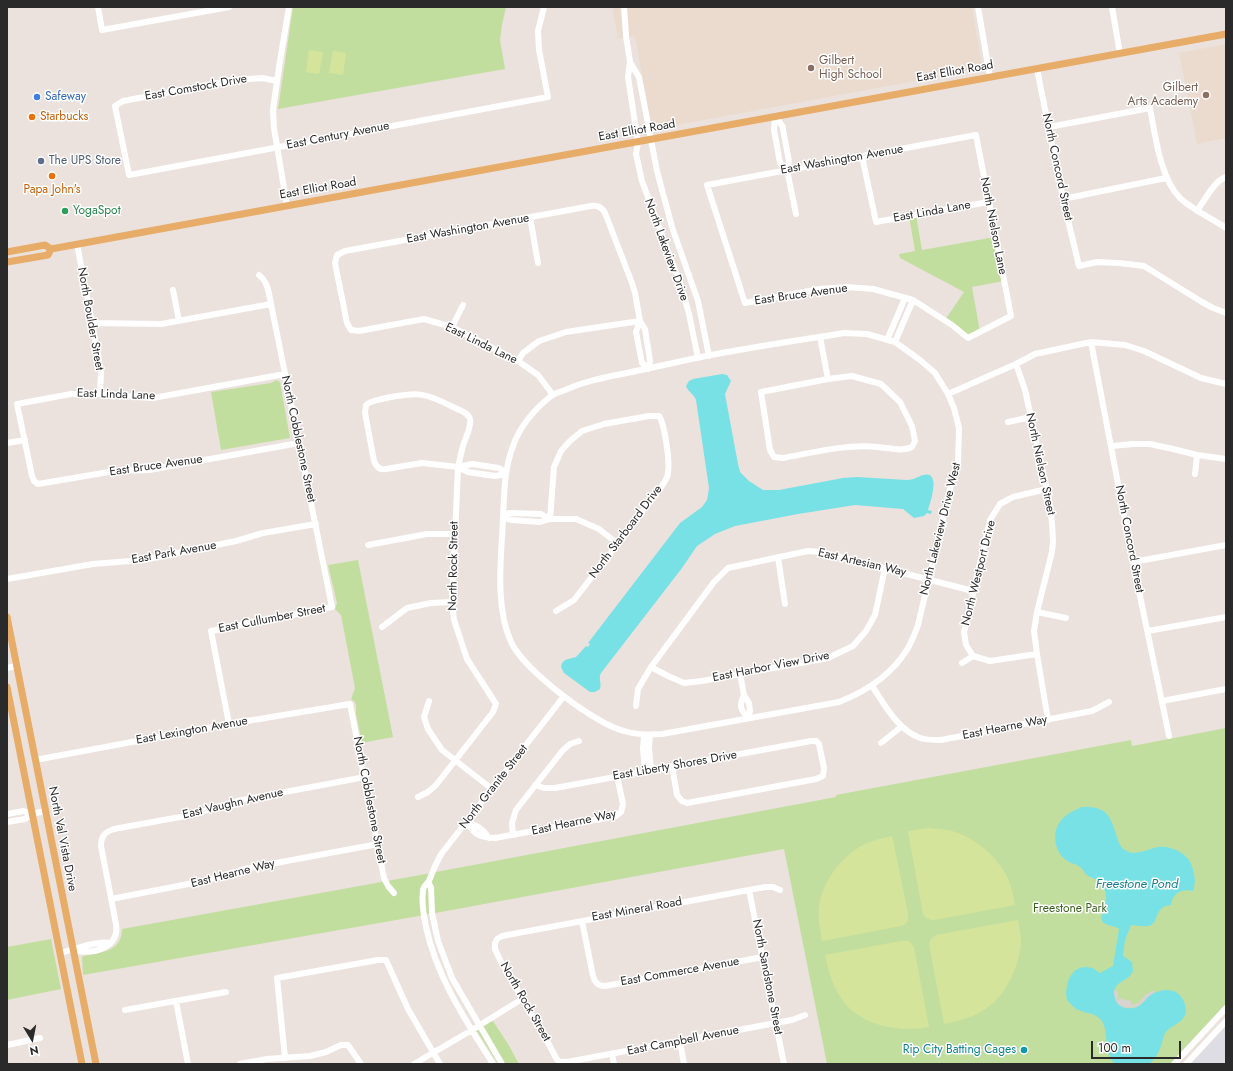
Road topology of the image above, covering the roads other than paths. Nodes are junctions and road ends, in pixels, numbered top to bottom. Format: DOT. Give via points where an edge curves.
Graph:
graph roads {
  1 [pos="98,7"];
  2 [pos="229,7"];
  3 [pos="289,7"];
  4 [pos="544,7"];
  5 [pos="624,7"];
  6 [pos="978,7"];
  7 [pos="1112,7"];
  8 [pos="1226,34"];
  9 [pos="1120,54"];
  10 [pos="630,62"];
  11 [pos="1037,69"];
  12 [pos="990,77"];
  13 [pos="277,81"];
  14 [pos="775,116"];
  15 [pos="1049,127"];
  16 [pos="976,135"];
  17 [pos="650,140"];
  18 [pos="638,142"];
  19 [pos="277,148"];
  20 [pos="862,156"];
  21 [pos="787,170"];
  22 [pos="129,175"];
  23 [pos="1226,177"];
  24 [pos="1166,178"];
  25 [pos="1063,199"];
  26 [pos="988,202"];
  27 [pos="287,206"];
  28 [pos="1197,210"];
  29 [pos="796,214"];
  30 [pos="530,217"];
  31 [pos="1226,228"];
  32 [pos="77,244"];
  33 [pos="51,249"];
  34 [pos="10,251"];
  35 [pos="729,253"];
  36 [pos="7,256"];
  37 [pos="7,262"];
  38 [pos="538,262"];
  39 [pos="259,275"];
  40 [pos="173,290"];
  41 [pos="905,298"];
  42 [pos="913,300"];
  43 [pos="271,304"];
  44 [pos="464,305"];
  45 [pos="1226,313"];
  46 [pos="1011,316"];
  47 [pos="179,321"];
  48 [pos="640,321"];
  49 [pos="91,323"];
  50 [pos="452,328"];
  51 [pos="351,330"];
  52 [pos="820,337"];
  53 [pos="888,340"];
  54 [pos="895,342"];
  55 [pos="1091,342"];
  56 [pos="709,356"];
  57 [pos="700,357"];
  58 [pos="518,361"];
  59 [pos="1016,364"];
  60 [pos="648,369"];
  61 [pos="285,374"];
  62 [pos="828,379"];
  63 [pos="1226,384"];
  64 [pos="100,394"];
  65 [pos="948,394"];
  66 [pos="553,395"];
  67 [pos="1031,417"];
  68 [pos="1008,422"];
  69 [pos="25,440"];
  70 [pos="7,443"];
  71 [pos="299,443"];
  72 [pos="1111,446"];
  73 [pos="1197,455"];
  74 [pos="1226,459"];
  75 [pos="458,467"];
  76 [pos="506,474"];
  77 [pos="1195,474"];
  78 [pos="1047,489"];
  79 [pos="503,517"];
  80 [pos="550,519"];
  81 [pos="316,524"];
  82 [pos="454,534"];
  83 [pos="618,544"];
  84 [pos="368,545"];
  85 [pos="1226,545"];
  86 [pos="778,557"];
  87 [pos="1133,562"];
  88 [pos="886,568"];
  89 [pos="7,579"];
  90 [pos="928,580"];
  91 [pos="973,591"];
  92 [pos="452,602"];
  93 [pos="785,604"];
  94 [pos="332,607"];
  95 [pos="556,610"];
  96 [pos="1037,612"];
  97 [pos="7,617"];
  98 [pos="1226,617"];
  99 [pos="1066,618"];
  100 [pos="382,627"];
  101 [pos="1148,631"];
  102 [pos="9,633"];
  103 [pos="1037,654"];
  104 [pos="973,656"];
  105 [pos="962,663"];
  106 [pos="16,666"];
  107 [pos="652,667"];
  108 [pos="7,668"];
  109 [pos="740,674"];
  110 [pos="872,686"];
  111 [pos="7,687"];
  112 [pos="1226,689"];
  113 [pos="564,696"];
  114 [pos="429,701"];
  115 [pos="1162,701"];
  116 [pos="1109,702"];
  117 [pos="350,704"];
  118 [pos="636,706"];
  119 [pos="748,718"];
  120 [pos="1048,720"];
  121 [pos="229,724"];
  122 [pos="901,727"];
  123 [pos="647,735"];
  124 [pos="1169,736"];
  125 [pos="579,741"];
  126 [pos="881,743"];
  127 [pos="35,760"];
  128 [pos="456,761"];
  129 [pos="672,766"];
  130 [pos="648,771"];
  131 [pos="617,776"];
  132 [pos="365,777"];
  133 [pos="535,785"];
  134 [pos="492,789"];
  135 [pos="418,797"];
  136 [pos="45,811"];
  137 [pos="7,814"];
  138 [pos="32,814"];
  139 [pos="7,822"];
  140 [pos="467,822"];
  141 [pos="513,835"];
  142 [pos="378,844"];
  143 [pos="428,882"];
  144 [pos="749,890"];
  145 [pos="780,890"];
  146 [pos="394,893"];
  147 [pos="111,899"];
  148 [pos="582,920"];
  149 [pos="495,941"];
  150 [pos="73,950"];
  151 [pos="60,953"];
  152 [pos="763,956"];
  153 [pos="226,992"];
  154 [pos="522,999"];
  155 [pos="176,1001"];
  156 [pos="1226,1008"];
  157 [pos="125,1010"];
  158 [pos="805,1016"];
  159 [pos="1226,1021"];
  160 [pos="776,1023"];
  161 [pos="479,1025"];
  162 [pos="472,1030"];
  163 [pos="40,1038"];
  164 [pos="680,1041"];
  165 [pos="7,1045"];
  166 [pos="433,1052"];
  167 [pos="612,1054"];
  168 [pos="286,1058"];
  169 [pos="559,1062"];
  170 [pos="82,1064"];
  171 [pos="96,1064"];
  172 [pos="188,1064"];
  173 [pos="240,1064"];
  174 [pos="361,1064"];
  175 [pos="414,1064"];
  176 [pos="440,1064"];
  177 [pos="493,1064"];
  178 [pos="502,1064"];
  179 [pos="614,1064"];
  180 [pos="684,1064"];
  181 [pos="784,1064"];
  182 [pos="1174,1064"];
  183 [pos="1186,1064"];
  1 -- 2 [label="street" via="102,30"];
  3 -- 13 [label="street"];
  4 -- 19 [label="street, East Century Avenue" via="538,31 548,97"];
  5 -- 10 [label="street"];
  6 -- 12 [label="street"];
  7 -- 9 [label="street"];
  8 -- 9 [label="main road, East Elliot Road"];
  9 -- 11 [label="main road, East Elliot Road"];
  10 -- 17 [label="street, North Lakeview Drive" via="639,76"];
  10 -- 18 [label="street, North Lakeview Drive" via="628,77"];
  11 -- 12 [label="main road, East Elliot Road"];
  11 -- 15 [label="street, North Concord Street"];
  12 -- 14 [label="main road, East Elliot Road"];
  13 -- 19 [label="street" via="274,110"];
  13 -- 22 [label="street, East Comstock Drive" via="262,78 235,80 123,101 115,106"];
  14 -- 17 [label="main road, East Elliot Road"];
  14 -- 21 [label="street" via="774,130 780,163"];
  15 -- 24 [label="street" via="1150,108"];
  15 -- 25 [label="street, North Concord Street"];
  16 -- 20 [label="street, East Washington Avenue"];
  16 -- 26 [label="street, North Nielson Lane"];
  17 -- 18 [label="main road, East Elliot Road"];
  17 -- 56 [label="street, North Lakeview Drive" via="668,215 698,301"];
  18 -- 27 [label="main road, East Elliot Road"];
  18 -- 57 [label="street, North Lakeview Drive" via="636,154 644,189 681,286"];
  19 -- 22 [label="street, East Century Avenue"];
  19 -- 27 [label="street"];
  20 -- 21 [label="street, East Washington Avenue"];
  20 -- 26 [label="street, East Linda Lane" via="876,222"];
  21 -- 29 [label="street"];
  21 -- 35 [label="street, East Washington Avenue" via="707,185"];
  23 -- 28 [label="street" via="1211,189"];
  24 -- 25 [label="street"];
  24 -- 28 [label="street" via="1179,197"];
  25 -- 45 [label="street, North Concord Street" via="1078,266 1097,262 1144,266 1202,302"];
  26 -- 46 [label="street, North Nielson Lane"];
  27 -- 32 [label="main road, East Elliot Road"];
  28 -- 31 [label="street"];
  30 -- 38 [label="street"];
  30 -- 48 [label="street, East Washington Avenue" via="590,206 599,207 605,213 632,283"];
  30 -- 51 [label="street, East Washington Avenue" via="345,251 337,255 335,263 347,323"];
  32 -- 33 [label="main road, East Elliot Road"];
  32 -- 49 [label="street, North Boulder Street"];
  33 -- 34 [label="main road, East Elliot Road" via="45,245"];
  33 -- 37 [label="main road, East Elliot Road" via="48,254"];
  34 -- 36 [label="main road"];
  35 -- 41 [label="street, East Bruce Avenue" via="745,303 820,289 847,287 873,289"];
  39 -- 43 [label="street, North Cobblestone Street" via="266,284"];
  40 -- 47 [label="street"];
  41 -- 42 [label="street, East Bruce Avenue"];
  41 -- 53 [label="street"];
  42 -- 46 [label="street, East Bruce Avenue" via="968,338"];
  42 -- 54 [label="street"];
  43 -- 47 [label="street"];
  43 -- 61 [label="street, North Cobblestone Street"];
  44 -- 50 [label="street"];
  47 -- 49 [label="street" via="161,324"];
  48 -- 58 [label="street" via="566,332 539,341 523,353"];
  48 -- 60 [label="street" via="645,329 650,361"];
  49 -- 64 [label="street, North Boulder Street" via="101,371"];
  50 -- 51 [label="street, East Linda Lane" via="424,319 359,331"];
  50 -- 58 [label="street, East Linda Lane"];
  52 -- 53 [label="street, North Lakeview Drive West" via="844,333 866,334"];
  52 -- 56 [label="street, North Lakeview Drive West"];
  52 -- 62 [label="street"];
  53 -- 54 [label="street, North Lakeview Drive West"];
  54 -- 65 [label="street, North Lakeview Drive West" via="935,373"];
  55 -- 59 [label="street" via="1035,354"];
  55 -- 63 [label="street" via="1126,345 1200,378"];
  55 -- 72 [label="street, North Concord Street"];
  56 -- 57 [label="street, North Lakeview Drive West"];
  57 -- 60 [label="street, North Lakeview Drive West"];
  58 -- 66 [label="street, East Linda Lane" via="538,376"];
  59 -- 65 [label="street"];
  59 -- 67 [label="street, North Nielson Street"];
  60 -- 66 [label="street, North Lakeview Drive West" via="579,383"];
  61 -- 64 [label="street, East Linda Lane" via="153,398"];
  61 -- 71 [label="street, North Cobblestone Street"];
  62 -- 62 [label="street" via="761,392 770,450 774,457 783,458 839,447 863,446 902,450 912,447 915,440 912,426 900,402 881,384 852,376"];
  64 -- 69 [label="street, East Linda Lane" via="71,394 17,404"];
  65 -- 90 [label="street, North Lakeview Drive West" via="959,428 958,462"];
  66 -- 76 [label="street, North Lakeview Drive West" via="536,410 520,432 512,447"];
  67 -- 68 [label="street"];
  67 -- 78 [label="street, North Nielson Street"];
  69 -- 70 [label="street"];
  69 -- 71 [label="street, East Bruce Avenue" via="32,476 36,483 44,484 115,471 149,470"];
  71 -- 81 [label="street, North Cobblestone Street"];
  72 -- 73 [label="street" via="1150,444"];
  72 -- 87 [label="street, North Concord Street"];
  73 -- 74 [label="street"];
  73 -- 77 [label="street"];
  75 -- 75 [label="street, North Rock Street" via="463,442 470,425 470,419 464,412 421,394 373,401 366,405 364,410 374,461 378,468 422,463"];
  75 -- 76 [label="street" via="472,464 499,468"];
  75 -- 82 [label="street, North Rock Street"];
  76 -- 79 [label="street, North Lakeview Drive West"];
  78 -- 91 [label="street, North Westport Drive" via="1012,497 1000,504 990,520"];
  78 -- 96 [label="street, North Nielson Street" via="1053,541"];
  79 -- 80 [label="street" via="510,520 540,522"];
  79 -- 113 [label="street, North Lakeview Drive West" via="501,597 511,643 536,674"];
  80 -- 83 [label="street" via="576,519 599,529"];
  80 -- 83 [label="street, North Starboard Drive" via="554,467 560,451 570,441 582,431 604,424 659,416 668,453 668,474"];
  81 -- 89 [label="street, East Park Avenue" via="143,560 93,564"];
  81 -- 94 [label="street, North Cobblestone Street"];
  82 -- 84 [label="street" via="426,534"];
  82 -- 92 [label="street, North Rock Street"];
  83 -- 95 [label="street, North Starboard Drive" via="574,600"];
  85 -- 87 [label="street"];
  86 -- 88 [label="street, East Artesian Way" via="808,551 821,552"];
  86 -- 93 [label="street"];
  86 -- 107 [label="street, East Artesian Way" via="728,568 714,582"];
  87 -- 101 [label="street, North Concord Street"];
  88 -- 90 [label="street, East Artesian Way"];
  88 -- 109 [label="street, East Harbor View Drive" via="875,615 853,646 828,658"];
  90 -- 91 [label="street, East Artesian Way"];
  90 -- 110 [label="street, North Lakeview Drive West" via="918,625 909,647 897,666"];
  91 -- 104 [label="street, North Westport Drive" via="964,632 966,646"];
  92 -- 100 [label="street" via="407,608"];
  92 -- 128 [label="street, North Rock Street" via="454,620 467,659 496,704 493,712"];
  94 -- 121 [label="street, East Cullumber Street" via="212,631"];
  96 -- 99 [label="street"];
  96 -- 103 [label="street, North Nielson Street" via="1034,632"];
  97 -- 102 [label="main road, North Val Vista Drive"];
  98 -- 101 [label="street"];
  101 -- 115 [label="street, North Concord Street"];
  102 -- 106 [label="main road, North Val Vista Drive"];
  103 -- 104 [label="street" via="990,661"];
  103 -- 120 [label="street, North Nielson Street"];
  104 -- 105 [label="street"];
  106 -- 108 [label="street"];
  106 -- 127 [label="main road, North Val Vista Drive"];
  107 -- 109 [label="street, East Harbor View Drive" via="684,683"];
  107 -- 118 [label="street, East Artesian Way" via="638,689"];
  109 -- 119 [label="street" via="744,695 740,704"];
  110 -- 119 [label="street, North Lakeview Drive West" via="839,702"];
  110 -- 122 [label="street, East Hearne Way"];
  111 -- 138 [label="main road, North Val Vista Drive"];
  112 -- 115 [label="street"];
  113 -- 123 [label="street, North Lakeview Drive West" via="602,722 623,731"];
  113 -- 134 [label="street, North Granite Street"];
  114 -- 128 [label="street" via="424,717 428,729 442,750"];
  115 -- 124 [label="street, North Concord Street"];
  116 -- 120 [label="street, East Hearne Way" via="1092,711"];
  117 -- 121 [label="street, East Lexington Avenue"];
  117 -- 132 [label="street, North Cobblestone Street"];
  119 -- 123 [label="street, North Lakeview Drive West"];
  120 -- 122 [label="street, East Hearne Way" via="942,740 920,738"];
  121 -- 127 [label="street, East Lexington Avenue"];
  122 -- 126 [label="street"];
  123 -- 130 [label="street" via="643,749"];
  125 -- 133 [label="street" via="563,750"];
  127 -- 136 [label="main road, North Val Vista Drive"];
  128 -- 134 [label="street"];
  128 -- 135 [label="street" via="433,789"];
  129 -- 129 [label="street, East Liberty Shores Drive" via="816,741 820,746 824,768 823,776 816,779 687,802 678,797"];
  129 -- 130 [label="street, East Liberty Shores Drive"];
  130 -- 131 [label="street, East Liberty Shores Drive"];
  131 -- 133 [label="street, East Liberty Shores Drive" via="555,788"];
  131 -- 141 [label="street, East Hearne Way" via="623,804 623,810 619,815"];
  132 -- 142 [label="street, North Cobblestone Street"];
  132 -- 147 [label="street, East Vaughn Avenue" via="237,801 191,815 106,832 101,838 101,846"];
  133 -- 141 [label="street" via="514,814"];
  134 -- 140 [label="street, North Granite Street"];
  136 -- 138 [label="street"];
  136 -- 150 [label="main road, North Val Vista Drive"];
  137 -- 138 [label="street" via="24,811"];
  138 -- 139 [label="street" via="25,819"];
  138 -- 151 [label="main road, North Val Vista Drive"];
  140 -- 141 [label="street, East Hearne Way" via="479,836 495,838"];
  140 -- 143 [label="street, North Granite Street" via="439,859"];
  142 -- 146 [label="street, North Cobblestone Street" via="385,880"];
  142 -- 147 [label="street, East Hearne Way" via="249,868 204,882"];
  143 -- 161 [label="street" via="431,887 432,913 438,941 451,976"];
  143 -- 162 [label="street, North Granite Street" via="423,890 424,914 432,948 442,976"];
  144 -- 145 [label="street, East Mineral Road" via="773,887"];
  144 -- 148 [label="street, East Mineral Road"];
  144 -- 152 [label="street, North Sandstone Street"];
  147 -- 150 [label="street" via="116,936 110,943 104,942"];
  148 -- 149 [label="street, East Mineral Road" via="502,936"];
  148 -- 152 [label="street, East Commerce Avenue" via="593,976 597,984 605,986"];
  149 -- 154 [label="street, North Rock Street" via="495,949 501,962"];
  150 -- 151 [label="street"];
  150 -- 171 [label="main road, North Val Vista Drive"];
  151 -- 170 [label="main road, North Val Vista Drive"];
  152 -- 160 [label="street, North Sandstone Street"];
  153 -- 155 [label="street"];
  154 -- 161 [label="street"];
  154 -- 169 [label="street, North Rock Street"];
  155 -- 157 [label="street"];
  155 -- 172 [label="street"];
  156 -- 182 [label="street"];
  158 -- 160 [label="street, East Campbell Avenue"];
  159 -- 183 [label="street"];
  160 -- 164 [label="street, East Campbell Avenue"];
  160 -- 181 [label="street, North Sandstone Street"];
  161 -- 162 [label="street"];
  161 -- 178 [label="street"];
  162 -- 166 [label="street"];
  162 -- 177 [label="street, North Granite Street"];
  163 -- 165 [label="street"];
  164 -- 167 [label="street, East Campbell Avenue"];
  164 -- 180 [label="street"];
  166 -- 168 [label="street" via="408,1009 386,960 378,960 278,978"];
  166 -- 175 [label="street"];
  166 -- 176 [label="street"];
  167 -- 169 [label="street, East Campbell Avenue"];
  167 -- 179 [label="street"];
  168 -- 173 [label="street"];
  168 -- 174 [label="street" via="315,1055 341,1045 348,1045"];
}
